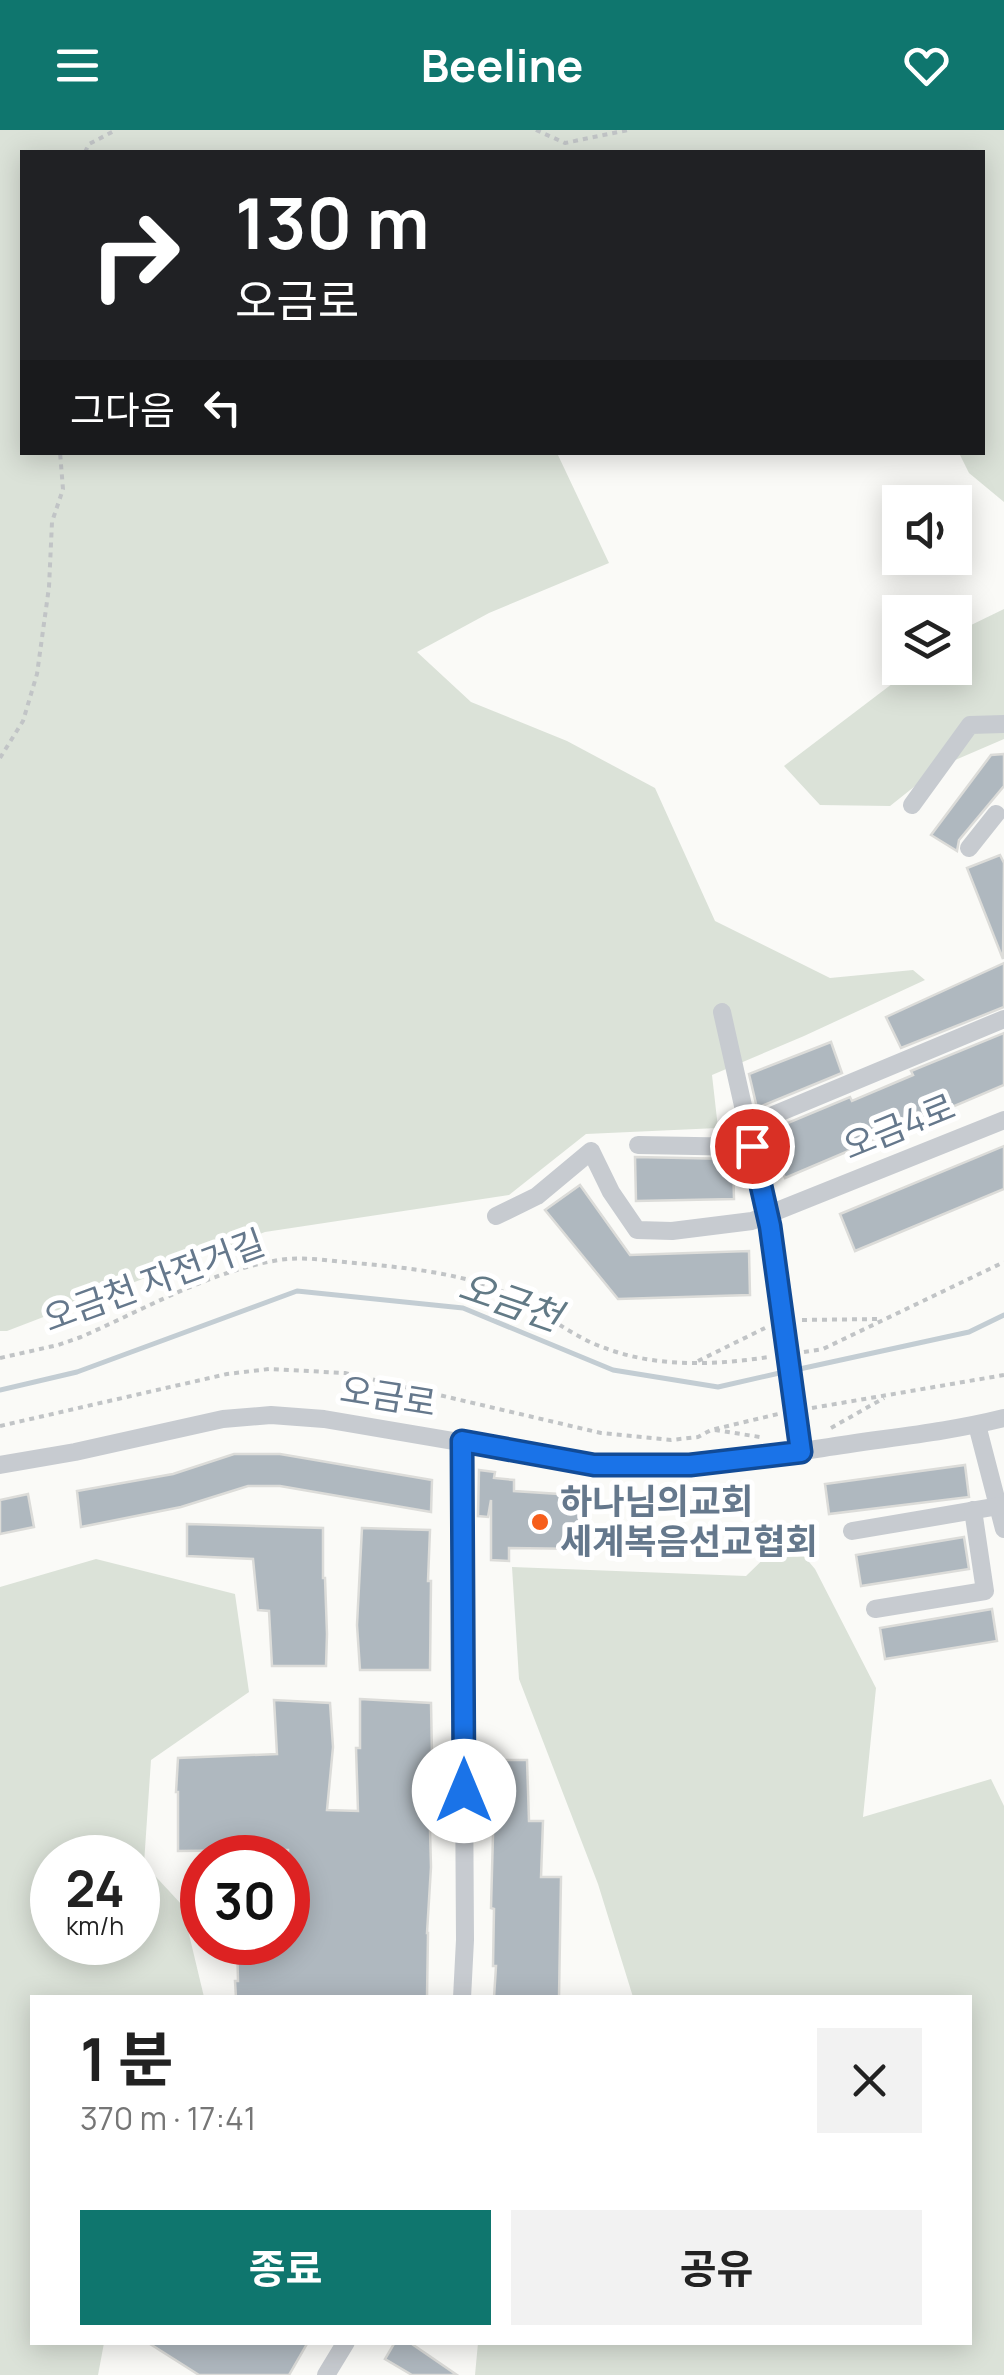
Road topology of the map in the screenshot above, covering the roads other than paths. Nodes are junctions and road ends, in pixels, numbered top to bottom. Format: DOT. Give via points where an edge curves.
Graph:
graph roads {
  1 [pos="1004,724"];
  2 [pos="912,805"];
  3 [pos="1000,810"];
  4 [pos="1004,832"];
  5 [pos="969,848"];
  6 [pos="722,1012"];
  7 [pos="1004,1019"];
  8 [pos="1004,1120"];
  9 [pos="747,1126"];
  10 [pos="638,1145"];
  11 [pos="752,1146"];
  12 [pos="768,1215"];
  13 [pos="496,1216"];
  14 [pos="1004,1418"];
  15 [pos="977,1425"];
  16 [pos="462,1441"];
  17 [pos="801,1452"];
  18 [pos="0,1465"];
  19 [pos="998,1506"];
  20 [pos="972,1510"];
  21 [pos="1004,1529"];
  22 [pos="852,1532"];
  23 [pos="875,1609"];
  24 [pos="462,1995"];
  25 [pos="344,2345"];
  26 [pos="326,2375"];
  1 -- 2 [label="street" via="970,724"];
  3 -- 4 [label="street"];
  3 -- 5 [label="street"];
  6 -- 9 [label="street"];
  7 -- 9 [label="street"];
  8 -- 12 [label="street, 오금4로"];
  9 -- 11 [label="street"];
  10 -- 11 [label="street"];
  11 -- 12 [label="street"];
  12 -- 13 [label="street, 오금4로" via="637,1230 592,1151 538,1196"];
  12 -- 17 [label="street, bridge"];
  14 -- 15 [label="street, 오금로"];
  15 -- 17 [label="street, 오금로"];
  15 -- 19 [label="street"];
  16 -- 17 [label="street, 오금로" via="609,1466"];
  16 -- 18 [label="street, 오금로" via="271,1415"];
  16 -- 24 [label="street"];
  19 -- 20 [label="street"];
  19 -- 21 [label="street"];
  20 -- 22 [label="street"];
  20 -- 23 [label="street" via="985,1590"];
  25 -- 26 [label="street"];
}
